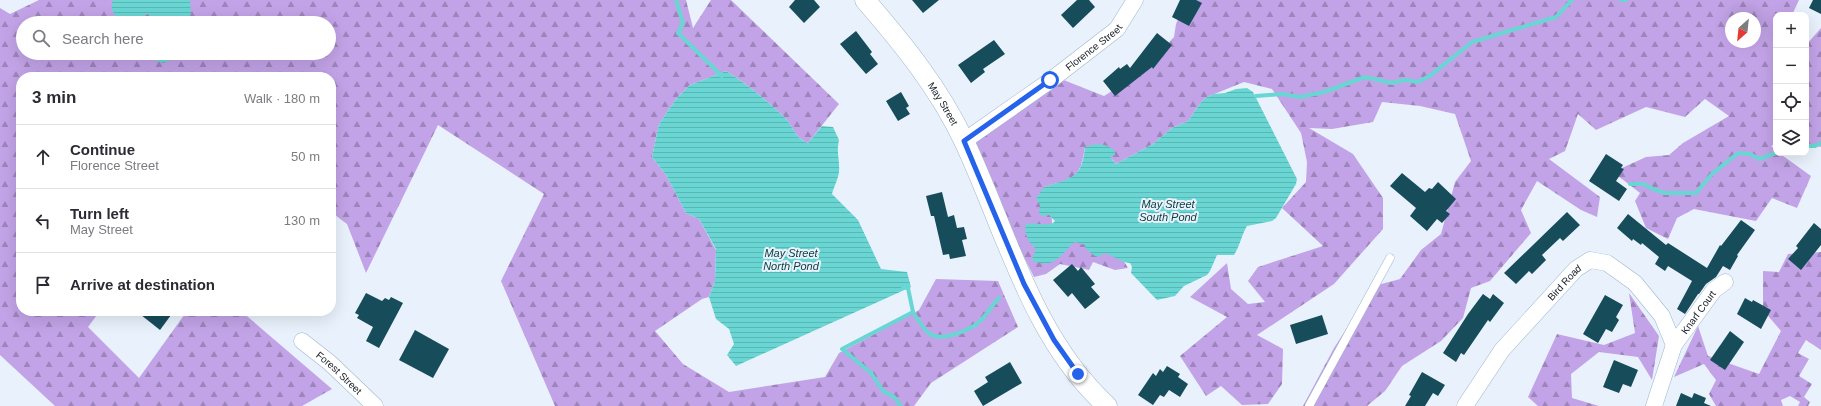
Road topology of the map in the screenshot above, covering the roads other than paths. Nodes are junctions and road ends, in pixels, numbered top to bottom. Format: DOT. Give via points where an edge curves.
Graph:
graph roads {
  1 [pos="865,0"];
  2 [pos="1135,0"];
  3 [pos="964,141"];
  4 [pos="1390,258"];
  5 [pos="1725,282"];
  6 [pos="302,340"];
  7 [pos="1674,345"];
  8 [pos="375,406"];
  9 [pos="1107,406"];
  10 [pos="1309,406"];
  11 [pos="1465,406"];
  12 [pos="1654,406"];
  1 -- 3 [label="street, May Street" via="911,54 936,91"];
  2 -- 3 [label="street, Florence Street" via="1118,29"];
  3 -- 9 [label="street, May Street" via="1040,317 1078,374"];
  4 -- 10 [label="lane"];
  5 -- 7 [label="street, Knarf Court" via="1714,290"];
  6 -- 8 [label="street, Forest Street"];
  7 -- 11 [label="street, Bird Road" via="1662,316 1635,283 1606,263 1590,260 1576,269 1502,350"];
  7 -- 12 [label="street, Knarf Court"];
}
